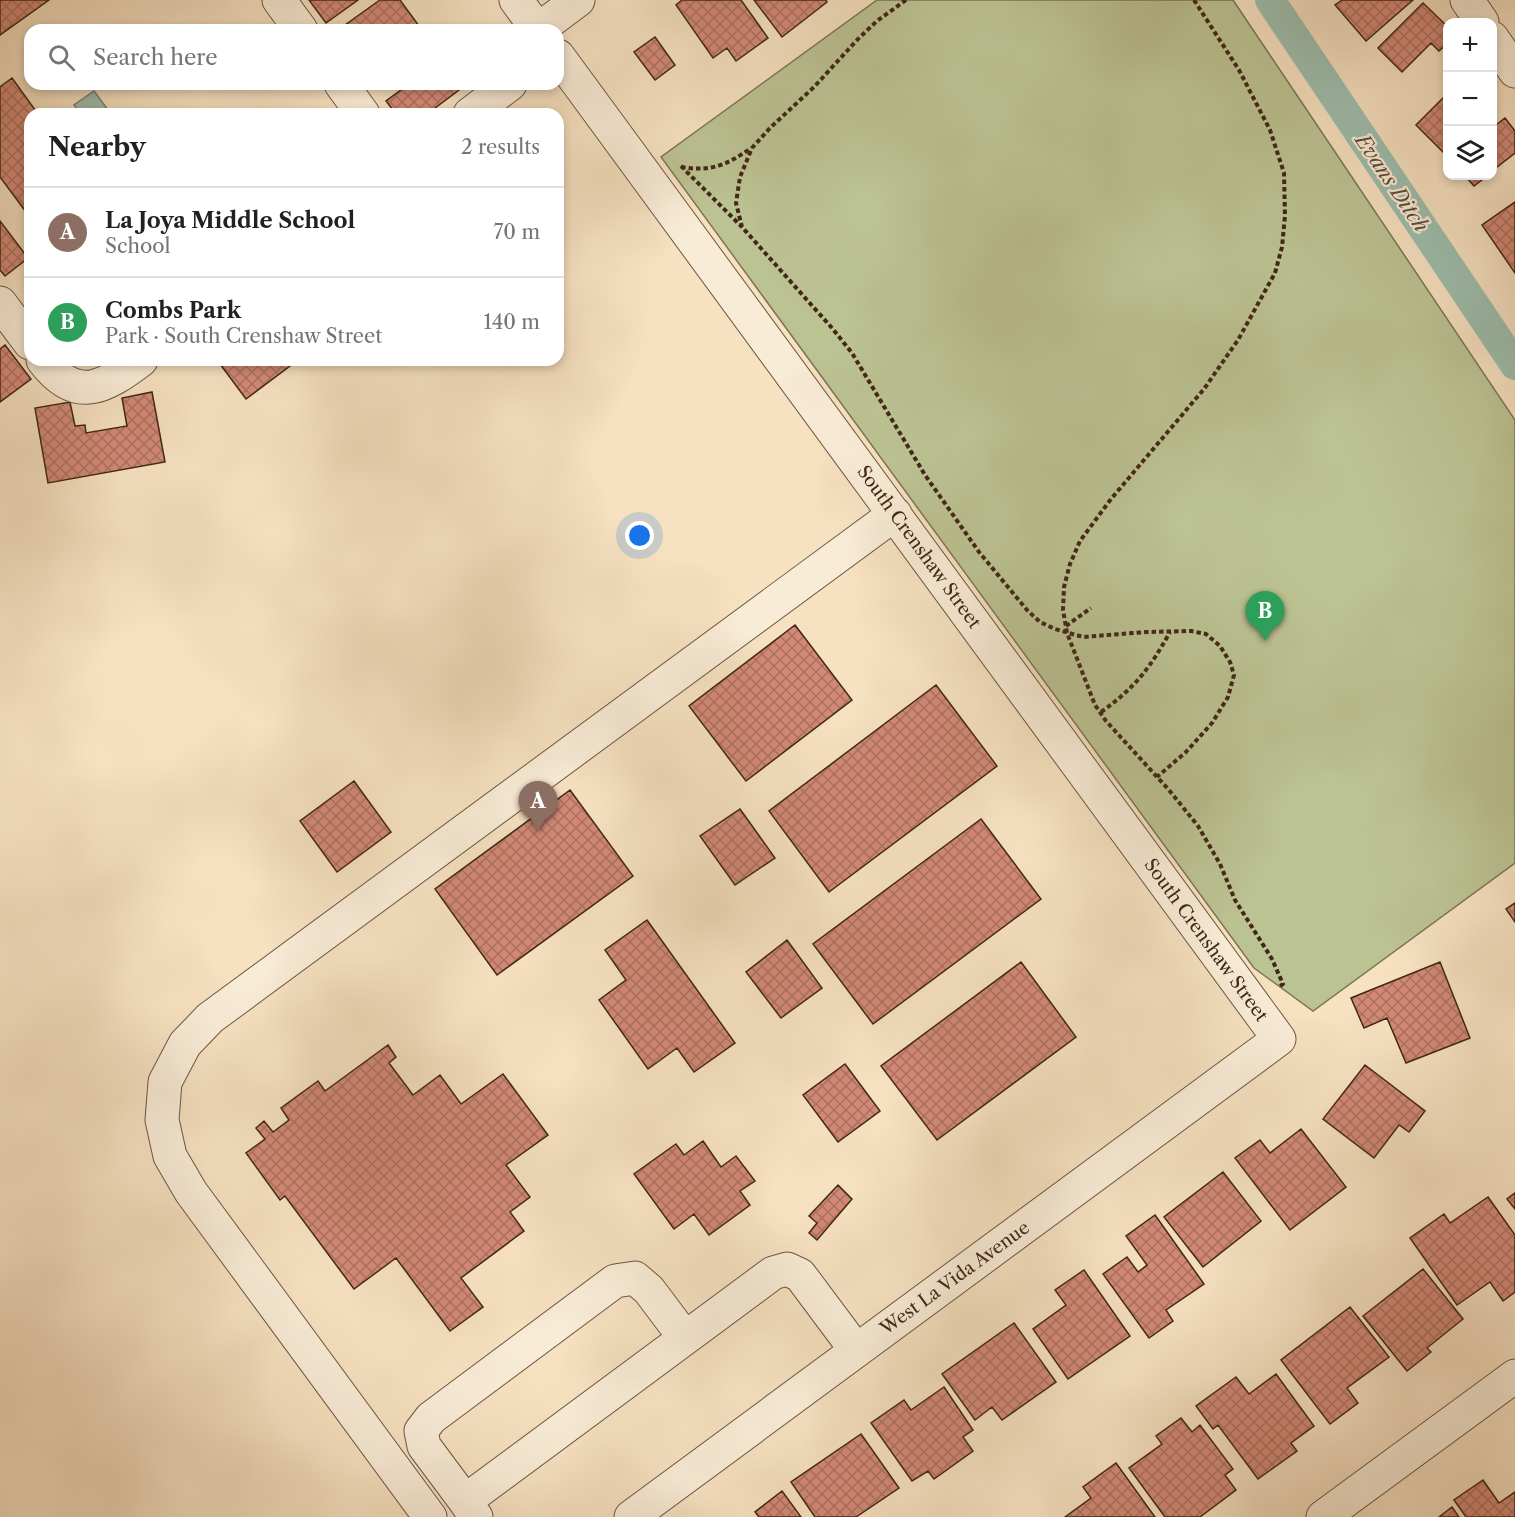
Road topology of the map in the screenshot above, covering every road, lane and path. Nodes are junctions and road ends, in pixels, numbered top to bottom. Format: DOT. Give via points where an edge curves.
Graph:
graph roads {
  1 [pos="279,0"];
  2 [pos="516,0"];
  3 [pos="578,0"];
  4 [pos="906,0"];
  5 [pos="1194,0"];
  6 [pos="1467,0"];
  7 [pos="1479,18"];
  8 [pos="297,24"];
  9 [pos="534,24"];
  10 [pos="546,24"];
  11 [pos="1497,45"];
  12 [pos="564,64"];
  13 [pos="1515,71"];
  14 [pos="345,90"];
  15 [pos="502,90"];
  16 [pos="359,108"];
  17 [pos="478,108"];
  18 [pos="752,148"];
  19 [pos="674,158"];
  20 [pos="681,167"];
  21 [pos="742,227"];
  22 [pos="0,303"];
  23 [pos="24,335"];
  24 [pos="48,366"];
  25 [pos="133,366"];
  26 [pos="895,514"];
  27 [pos="1091,608"];
  28 [pos="1066,626"];
  29 [pos="1170,632"];
  30 [pos="1067,633"];
  31 [pos="1101,712"];
  32 [pos="1157,777"];
  33 [pos="1254,1005"];
  34 [pos="1279,1039"];
  35 [pos="685,1338"];
  36 [pos="856,1350"];
  37 [pos="1515,1376"];
  38 [pos="471,1509"];
  39 [pos="429,1517"];
  40 [pos="631,1517"];
  41 [pos="1323,1517"];
  1 -- 8 [label="street"];
  2 -- 9 [label="street"];
  3 -- 10 [label="street"];
  4 -- 18 [label="path" via="858,39"];
  5 -- 28 [label="path" via="1239,70 1270,130 1284,173 1282,247 1275,273 1204,389 1080,541 1064,587"];
  6 -- 7 [label="street"];
  11 -- 13 [label="street"];
  12 -- 26 [label="street, South Crenshaw Street"];
  14 -- 16 [label="street"];
  15 -- 17 [label="street"];
  18 -- 20 [label="path" via="716,167"];
  18 -- 21 [label="path" via="740,177 736,203"];
  19 -- 20 [label="path"];
  20 -- 21 [label="path"];
  21 -- 30 [label="path" via="852,353 925,476 1006,586 1040,622"];
  22 -- 23 [label="street"];
  24 -- 25 [label="street" via="63,382 94,387"];
  26 -- 33 [label="street, South Crenshaw Street"];
  26 -- 39 [label="street" via="210,1018 185,1044 165,1082 162,1120 170,1156 191,1191"];
  27 -- 28 [label="path"];
  28 -- 30 [label="path"];
  29 -- 30 [label="path" via="1083,637"];
  29 -- 31 [label="path" via="1136,684"];
  29 -- 32 [label="path" via="1206,634 1220,646 1234,675 1228,697 1212,723"];
  30 -- 31 [label="path" via="1082,676"];
  31 -- 32 [label="path"];
  32 -- 33 [label="path" via="1198,826 1283,984"];
  33 -- 34 [label="street, South Crenshaw Street"];
  34 -- 36 [label="street, West La Vida Avenue"];
  35 -- 36 [label="street" via="773,1273 787,1269 800,1275"];
  35 -- 38 [label="street"];
  35 -- 38 [label="street" via="649,1290 635,1278 615,1281 431,1418 421,1431 424,1446"];
  36 -- 40 [label="street, West La Vida Avenue"];
  37 -- 41 [label="street"];
}
